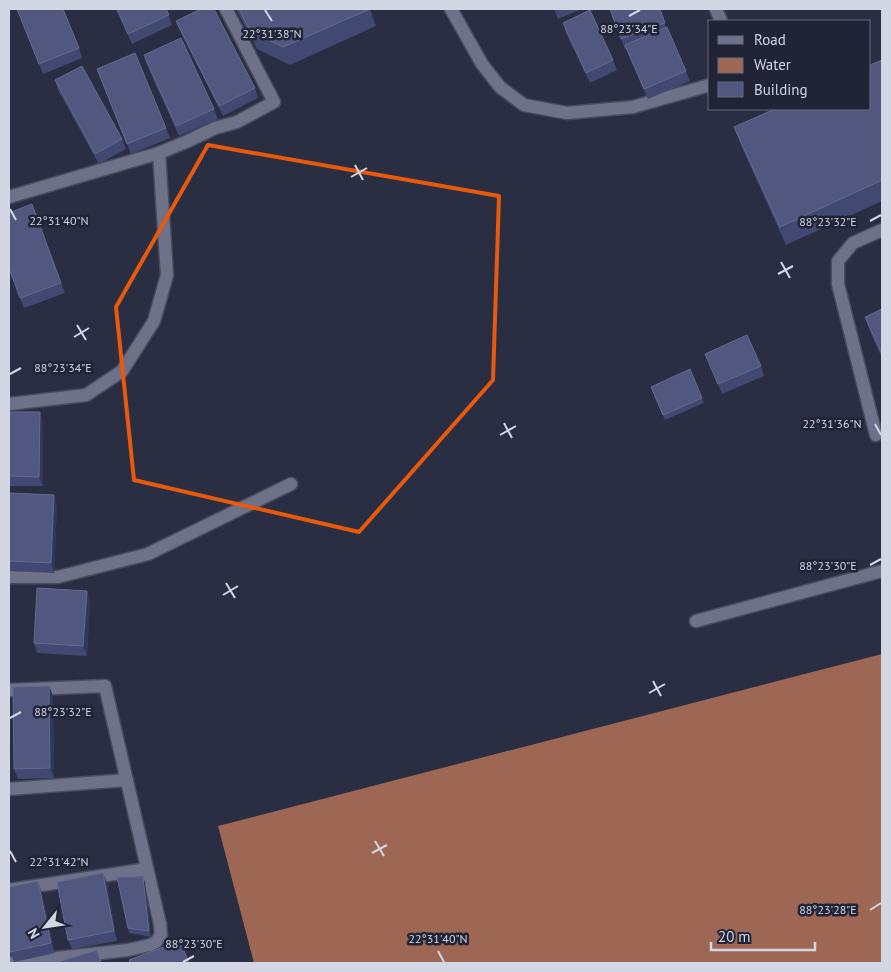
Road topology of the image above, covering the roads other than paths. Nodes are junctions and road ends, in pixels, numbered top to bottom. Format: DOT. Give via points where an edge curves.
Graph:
graph roads {
  1 [pos="226,9"];
  2 [pos="451,9"];
  3 [pos="708,86"];
  4 [pos="159,153"];
  5 [pos="9,197"];
  6 [pos="882,230"];
  7 [pos="9,404"];
  8 [pos="876,435"];
  9 [pos="291,484"];
  10 [pos="882,571"];
  11 [pos="9,577"];
  12 [pos="696,621"];
  13 [pos="9,690"];
  14 [pos="127,780"];
  15 [pos="9,789"];
  16 [pos="147,869"];
  17 [pos="9,890"];
  18 [pos="103,958"];
  19 [pos="12,963"];
  1 -- 4 [label="street" via="274,102 237,122 215,128"];
  2 -- 3 [label="street" via="482,64 500,87 524,105 567,113 633,107"];
  4 -- 5 [label="street"];
  4 -- 7 [label="street" via="167,275 154,321 122,371 86,395"];
  6 -- 8 [label="street" via="853,243 838,261 838,284"];
  9 -- 11 [label="street" via="148,554 58,577"];
  10 -- 12 [label="street"];
  13 -- 14 [label="street" via="104,686"];
  14 -- 15 [label="street"];
  14 -- 16 [label="street"];
  16 -- 17 [label="street"];
  16 -- 18 [label="street" via="160,935 150,945"];
  18 -- 19 [label="street"];
}
